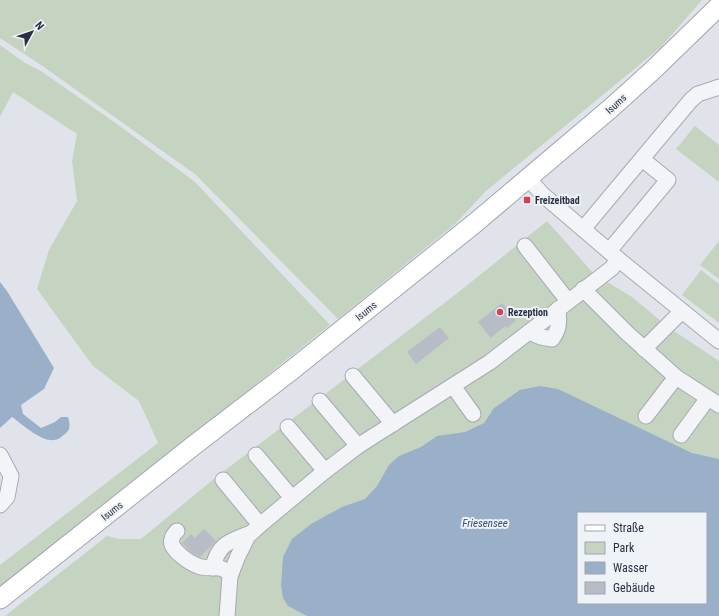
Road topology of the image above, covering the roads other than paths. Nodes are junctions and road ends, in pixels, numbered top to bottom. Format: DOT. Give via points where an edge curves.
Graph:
graph roads {
  1 [pos="719,6"];
  2 [pos="719,87"];
  3 [pos="642,159"];
  4 [pos="529,179"];
  5 [pos="583,229"];
  6 [pos="524,246"];
  7 [pos="614,255"];
  8 [pos="584,289"];
  9 [pos="563,305"];
  10 [pos="682,311"];
  11 [pos="719,341"];
  12 [pos="644,349"];
  13 [pos="353,376"];
  14 [pos="676,377"];
  15 [pos="452,386"];
  16 [pos="320,401"];
  17 [pos="713,402"];
  18 [pos="473,414"];
  19 [pos="646,416"];
  20 [pos="393,424"];
  21 [pos="288,427"];
  22 [pos="681,435"];
  23 [pos="358,446"];
  24 [pos="0,455"];
  25 [pos="256,455"];
  26 [pos="325,471"];
  27 [pos="223,480"];
  28 [pos="292,498"];
  29 [pos="0,505"];
  30 [pos="255,529"];
  31 [pos="177,531"];
  32 [pos="213,568"];
  33 [pos="232,574"];
  34 [pos="0,599"];
  35 [pos="227,616"];
  1 -- 4 [label="main road, Isums" via="617,103"];
  2 -- 3 [label="lane" via="698,94 691,100"];
  3 -- 5 [label="lane"];
  3 -- 7 [label="lane" via="668,180"];
  4 -- 5 [label="lane" via="542,194"];
  4 -- 34 [label="main road, Isums" via="292,370"];
  5 -- 7 [label="lane"];
  6 -- 9 [label="lane"];
  7 -- 8 [label="lane" via="612,268"];
  7 -- 10 [label="lane"];
  8 -- 9 [label="lane"];
  8 -- 12 [label="lane"];
  9 -- 15 [label="lane" via="490,362"];
  10 -- 11 [label="lane"];
  10 -- 12 [label="lane"];
  12 -- 14 [label="lane"];
  13 -- 20 [label="lane"];
  14 -- 17 [label="lane"];
  14 -- 19 [label="lane"];
  15 -- 18 [label="lane"];
  15 -- 20 [label="lane"];
  16 -- 23 [label="lane"];
  17 -- 22 [label="lane"];
  20 -- 23 [label="lane"];
  21 -- 26 [label="lane"];
  23 -- 26 [label="lane"];
  24 -- 29 [label="lane" via="11,476 8,497"];
  25 -- 28 [label="lane"];
  26 -- 28 [label="lane"];
  27 -- 30 [label="lane"];
  28 -- 30 [label="lane"];
  30 -- 32 [label="lane" via="222,546 216,553"];
  30 -- 33 [label="lane" via="248,536"];
  31 -- 32 [label="lane" via="171,544 175,550 192,564"];
  32 -- 33 [label="lane"];
  33 -- 35 [label="lane"];
}
